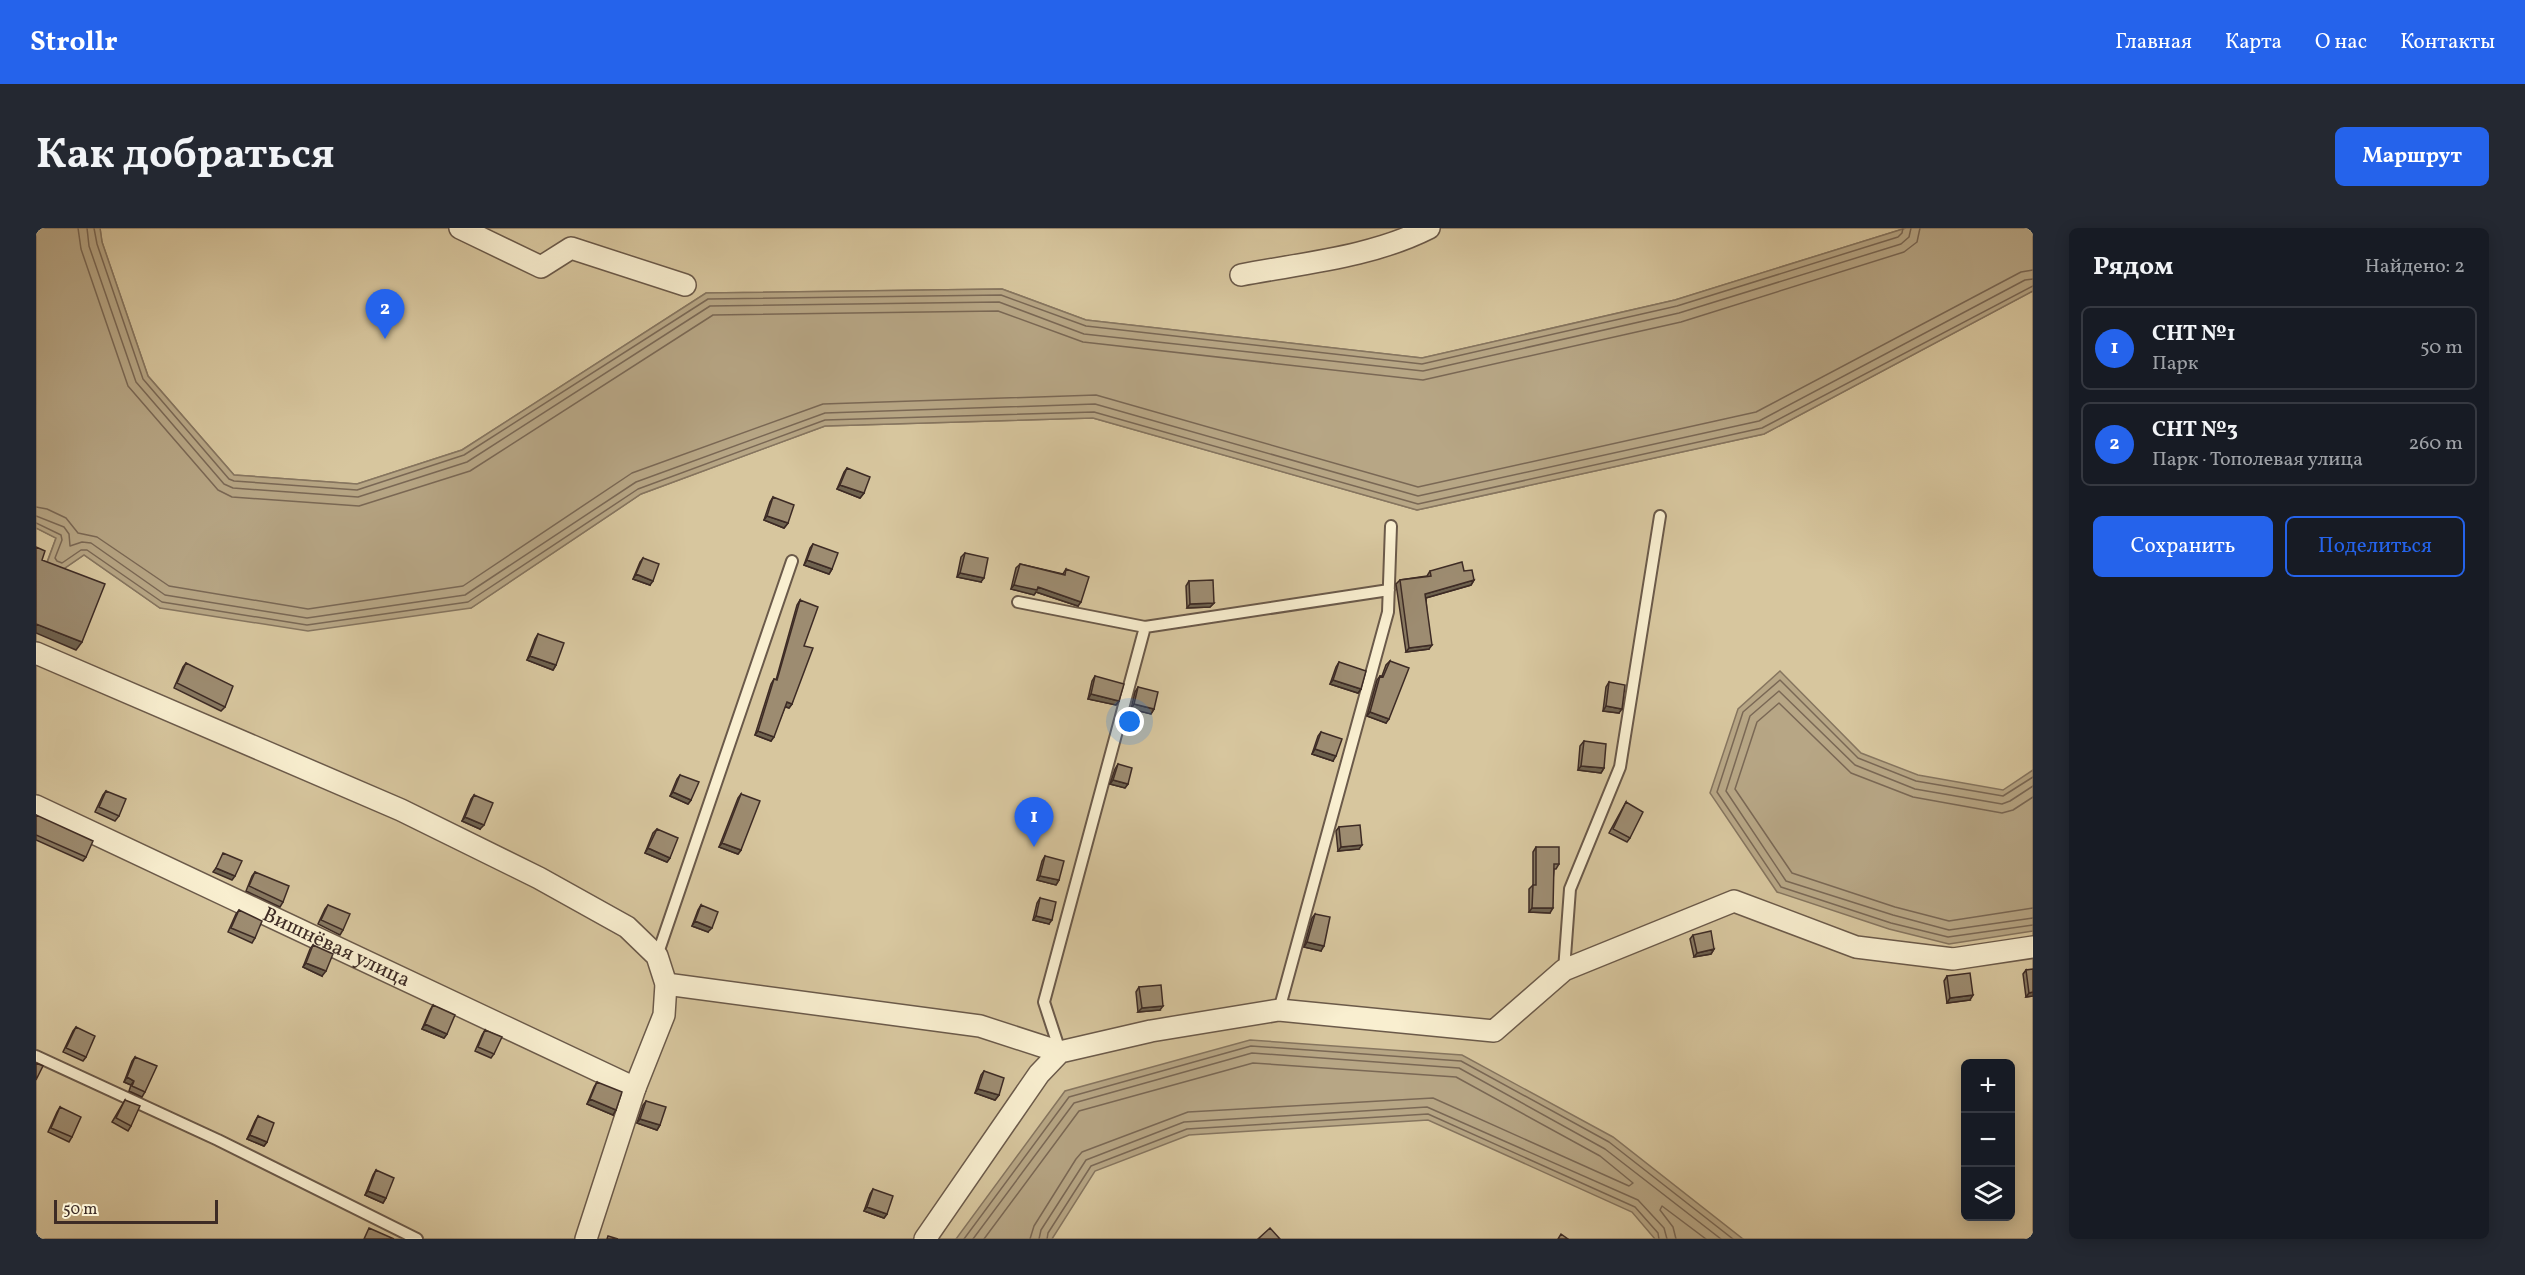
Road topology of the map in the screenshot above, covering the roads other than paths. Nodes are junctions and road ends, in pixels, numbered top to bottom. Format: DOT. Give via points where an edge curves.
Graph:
graph roads {
  1 [pos="460,228"];
  2 [pos="1429,228"];
  3 [pos="1241,275"];
  4 [pos="685,285"];
  5 [pos="1660,516"];
  6 [pos="1391,526"];
  7 [pos="792,561"];
  8 [pos="1389,590"];
  9 [pos="1018,602"];
  10 [pos="1145,627"];
  11 [pos="36,653"];
  12 [pos="36,806"];
  13 [pos="2033,947"];
  14 [pos="657,956"];
  15 [pos="1564,970"];
  16 [pos="666,984"];
  17 [pos="1279,1010"];
  18 [pos="1060,1052"];
  19 [pos="36,1056"];
  20 [pos="635,1088"];
  21 [pos="417,1239"];
  22 [pos="586,1239"];
  23 [pos="925,1239"];
  1 -- 4 [label="street" via="542,267 571,248"];
  2 -- 3 [label="street" via="1364,251"];
  5 -- 15 [label="lane" via="1620,767 1570,889"];
  6 -- 8 [label="lane"];
  7 -- 14 [label="lane"];
  8 -- 10 [label="lane"];
  8 -- 17 [label="lane" via="1388,612"];
  9 -- 10 [label="lane"];
  10 -- 18 [label="lane" via="1044,1002"];
  11 -- 14 [label="street" via="401,810 539,878 627,927"];
  12 -- 20 [label="street, Вишнёвая улица"];
  13 -- 15 [label="street" via="1953,959 1856,947 1734,901"];
  14 -- 16 [label="street"];
  15 -- 17 [label="street" via="1494,1031"];
  16 -- 18 [label="street" via="980,1026"];
  16 -- 20 [label="street" via="664,1015"];
  17 -- 18 [label="street" via="1151,1031"];
  18 -- 23 [label="street" via="1039,1074"];
  19 -- 21 [label="lane" via="218,1140"];
  20 -- 22 [label="street"];
}
